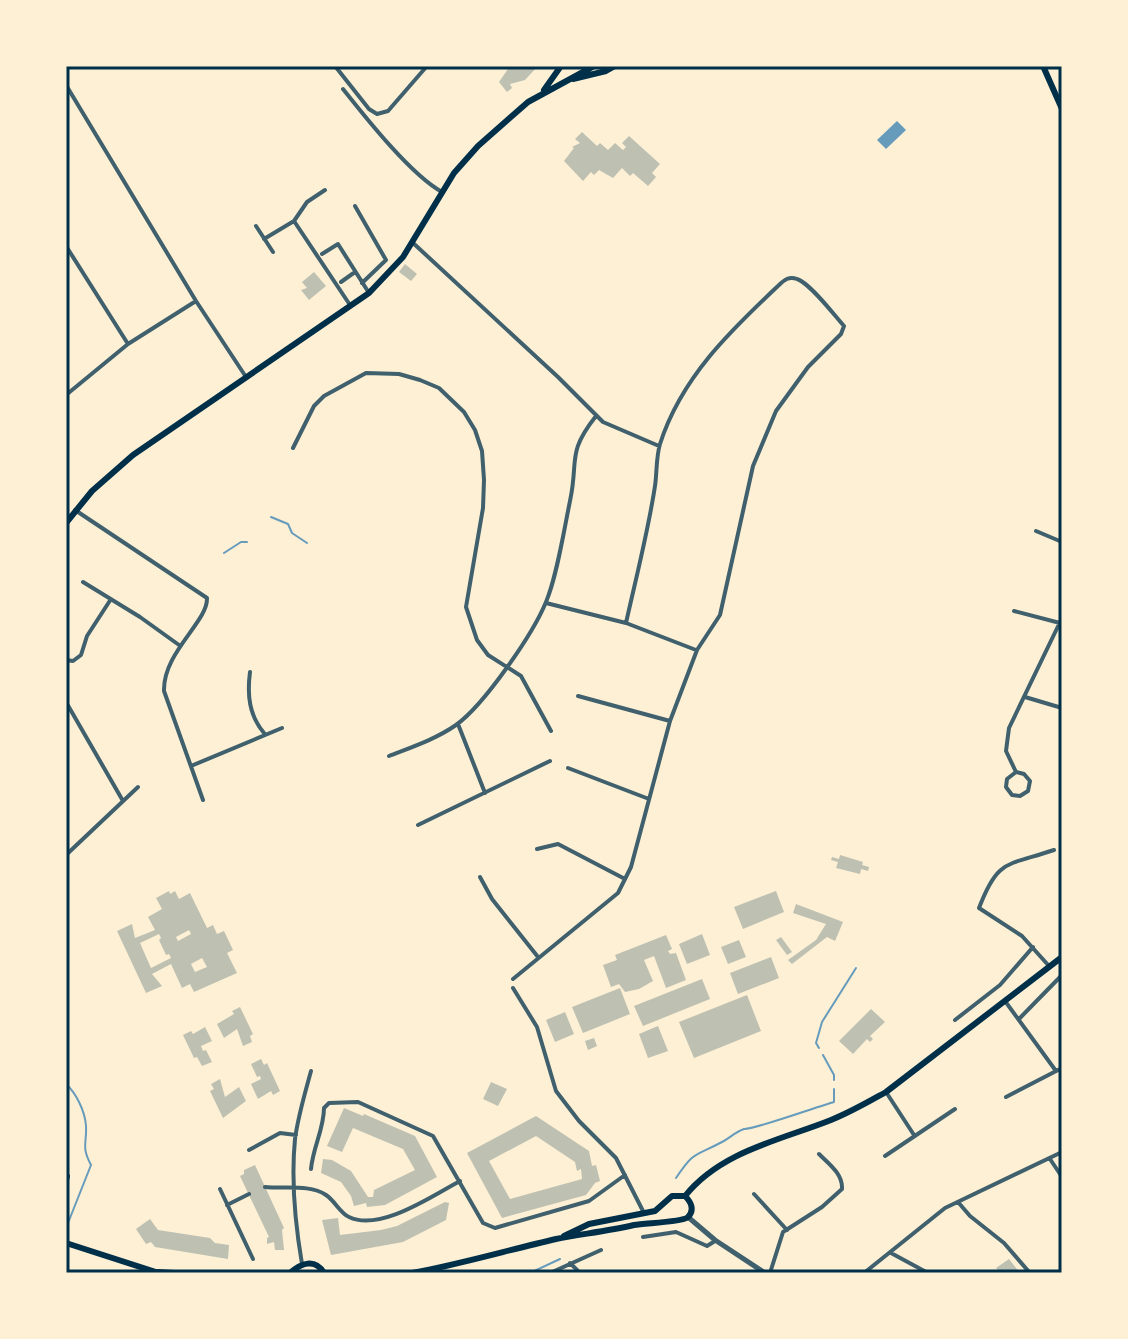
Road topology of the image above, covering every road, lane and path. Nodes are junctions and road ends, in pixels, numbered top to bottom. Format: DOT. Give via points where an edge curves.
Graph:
graph roads {
  1 [pos="335,66"];
  2 [pos="427,66"];
  3 [pos="561,66"];
  4 [pos="594,66"];
  5 [pos="615,66"];
  6 [pos="1043,66"];
  7 [pos="582,69"];
  8 [pos="567,80"];
  9 [pos="66,85"];
  10 [pos="343,89"];
  11 [pos="542,93"];
  12 [pos="1062,109"];
  13 [pos="325,190"];
  14 [pos="442,192"];
  15 [pos="355,206"];
  16 [pos="294,221"];
  17 [pos="256,226"];
  18 [pos="264,239"];
  19 [pos="412,242"];
  20 [pos="66,246"];
  21 [pos="273,252"];
  22 [pos="322,254"];
  23 [pos="355,272"];
  24 [pos="341,282"];
  25 [pos="362,283"];
  26 [pos="369,293"];
  27 [pos="196,301"];
  28 [pos="351,307"];
  29 [pos="128,344"];
  30 [pos="248,379"];
  31 [pos="66,395"];
  32 [pos="596,416"];
  33 [pos="659,446"];
  34 [pos="293,448"];
  35 [pos="75,510"];
  36 [pos="66,523"];
  37 [pos="1036,531"];
  38 [pos="1062,542"];
  39 [pos="83,582"];
  40 [pos="111,599"];
  41 [pos="546,603"];
  42 [pos="1014,611"];
  43 [pos="1061,620"];
  44 [pos="626,623"];
  45 [pos="179,645"];
  46 [pos="697,650"];
  47 [pos="66,660"];
  48 [pos="507,668"];
  49 [pos="250,672"];
  50 [pos="578,696"];
  51 [pos="1025,697"];
  52 [pos="66,702"];
  53 [pos="1062,708"];
  54 [pos="670,721"];
  55 [pos="458,724"];
  56 [pos="282,728"];
  57 [pos="551,731"];
  58 [pos="264,733"];
  59 [pos="389,756"];
  60 [pos="550,761"];
  61 [pos="191,766"];
  62 [pos="568,768"];
  63 [pos="1016,772"];
  64 [pos="138,787"];
  65 [pos="485,793"];
  66 [pos="649,799"];
  67 [pos="203,800"];
  68 [pos="123,801"];
  69 [pos="418,825"];
  70 [pos="537,849"];
  71 [pos="1054,850"];
  72 [pos="66,855"];
  73 [pos="480,877"];
  74 [pos="625,879"];
  75 [pos="1033,947"];
  76 [pos="538,957"];
  77 [pos="1062,957"];
  78 [pos="1049,966"];
  79 [pos="1062,975"];
  80 [pos="513,979"];
  81 [pos="513,988"];
  82 [pos="1005,1001"];
  83 [pos="1019,1019"];
  84 [pos="955,1020"];
  85 [pos="1062,1068"];
  86 [pos="311,1071"];
  87 [pos="1056,1071"];
  88 [pos="886,1092"];
  89 [pos="1006,1097"];
  90 [pos="955,1109"];
  91 [pos="296,1135"];
  92 [pos="914,1135"];
  93 [pos="249,1150"];
  94 [pos="1062,1152"];
  95 [pos="819,1154"];
  96 [pos="885,1156"];
  97 [pos="1050,1159"];
  98 [pos="311,1169"];
  99 [pos="66,1170"];
  100 [pos="625,1175"];
  101 [pos="1062,1177"];
  102 [pos="460,1181"];
  103 [pos="265,1187"];
  104 [pos="220,1189"];
  105 [pos="293,1189"];
  106 [pos="66,1190"];
  107 [pos="249,1194"];
  108 [pos="754,1194"];
  109 [pos="685,1196"];
  110 [pos="958,1202"];
  111 [pos="667,1203"];
  112 [pos="227,1205"];
  113 [pos="644,1213"];
  114 [pos="688,1217"];
  115 [pos="674,1220"];
  116 [pos="787,1230"];
  117 [pos="643,1237"];
  118 [pos="558,1239"];
  119 [pos="715,1240"];
  120 [pos="66,1243"];
  121 [pos="601,1250"];
  122 [pos="891,1253"];
  123 [pos="253,1259"];
  124 [pos="570,1263"];
  125 [pos="302,1264"];
  126 [pos="325,1272"];
  127 [pos="158,1273"];
  128 [pos="174,1273"];
  129 [pos="290,1273"];
  130 [pos="412,1273"];
  131 [pos="550,1273"];
  132 [pos="580,1273"];
  133 [pos="768,1273"];
  134 [pos="864,1273"];
  135 [pos="928,1273"];
  136 [pos="1030,1273"];
  1 -- 2 [label="street" via="377,114 388,111"];
  3 -- 11 [label="main road"];
  4 -- 7 [label="main road"];
  5 -- 8 [label="main road"];
  6 -- 12 [label="main road"];
  7 -- 8 [label="main road"];
  8 -- 11 [label="main road"];
  9 -- 27 [label="street"];
  10 -- 14 [label="street" via="389,143"];
  11 -- 14 [label="main road" via="478,146"];
  13 -- 16 [label="street" via="307,202"];
  14 -- 19 [label="main road"];
  15 -- 25 [label="street" via="386,260"];
  16 -- 18 [label="street"];
  16 -- 28 [label="street"];
  17 -- 18 [label="street"];
  18 -- 21 [label="street"];
  19 -- 26 [label="main road"];
  19 -- 32 [label="street"];
  20 -- 29 [label="street"];
  22 -- 23 [label="street" via="338,244"];
  23 -- 24 [label="street"];
  23 -- 25 [label="street"];
  25 -- 26 [label="street"];
  26 -- 28 [label="main road"];
  27 -- 29 [label="street"];
  27 -- 30 [label="street"];
  28 -- 30 [label="main road"];
  29 -- 31 [label="street"];
  30 -- 35 [label="main road" via="133,455"];
  32 -- 33 [label="street"];
  32 -- 41 [label="street" via="577,443 571,499"];
  33 -- 44 [label="street"];
  33 -- 46 [label="street" via="700,366 787,278 807,286 844,326 774,414 752,469 720,615"];
  34 -- 48 [label="street" via="314,406 366,373 420,380 450,397 475,430 482,451 483,508 466,607 477,640"];
  35 -- 36 [label="main road"];
  35 -- 45 [label="street" via="207,598 206,610"];
  37 -- 38 [label="street"];
  39 -- 40 [label="street"];
  40 -- 45 [label="street"];
  40 -- 47 [label="street" via="81,655"];
  41 -- 44 [label="street"];
  41 -- 48 [label="street"];
  42 -- 43 [label="street"];
  43 -- 51 [label="street"];
  44 -- 46 [label="street"];
  45 -- 61 [label="street" via="164,678 164,691"];
  46 -- 54 [label="street"];
  48 -- 55 [label="street"];
  48 -- 57 [label="street" via="521,676"];
  49 -- 58 [label="street" via="251,711"];
  50 -- 54 [label="street"];
  51 -- 53 [label="street"];
  51 -- 63 [label="street" via="1009,728 1006,751"];
  52 -- 68 [label="street"];
  54 -- 66 [label="street"];
  55 -- 59 [label="street"];
  55 -- 65 [label="street"];
  56 -- 58 [label="street"];
  58 -- 61 [label="street"];
  60 -- 65 [label="street"];
  61 -- 67 [label="street"];
  62 -- 66 [label="street"];
  63 -- 63 [label="street" via="1030,781 1020,796 1006,787"];
  64 -- 68 [label="street"];
  65 -- 69 [label="street"];
  66 -- 74 [label="street"];
  68 -- 72 [label="street"];
  70 -- 74 [label="street" via="558,844"];
  71 -- 75 [label="street" via="1001,868 979,908"];
  73 -- 76 [label="street"];
  74 -- 76 [label="street" via="618,893"];
  75 -- 78 [label="street"];
  75 -- 84 [label="street" via="1000,985"];
  76 -- 80 [label="street"];
  77 -- 78 [label="main road"];
  78 -- 82 [label="main road"];
  79 -- 83 [label="street"];
  81 -- 100 [label="street" via="537,1027 556,1091"];
  82 -- 83 [label="street"];
  82 -- 88 [label="main road"];
  83 -- 87 [label="street"];
  85 -- 87 [label="street"];
  86 -- 91 [label="street"];
  87 -- 89 [label="street"];
  88 -- 92 [label="street"];
  88 -- 109 [label="main road" via="859,1108 732,1158"];
  90 -- 92 [label="street"];
  91 -- 93 [label="street" via="280,1133"];
  91 -- 105 [label="street"];
  92 -- 96 [label="street"];
  94 -- 97 [label="street"];
  95 -- 116 [label="street" via="838,1174 842,1189"];
  97 -- 101 [label="street"];
  97 -- 110 [label="street"];
  98 -- 102 [label="street" via="324,1108 329,1103 358,1102 433,1136"];
  99 -- 106 [label="path"];
  100 -- 102 [label="street" via="589,1201 495,1228 483,1223"];
  100 -- 113 [label="street"];
  102 -- 105 [label="street" via="401,1212 366,1221 347,1216 314,1188"];
  103 -- 105 [label="street"];
  104 -- 112 [label="street"];
  105 -- 125 [label="street"];
  107 -- 112 [label="street"];
  108 -- 116 [label="street"];
  109 -- 111 [label="main road" via="675,1195"];
  109 -- 114 [label="main road" via="692,1207"];
  110 -- 122 [label="street"];
  110 -- 136 [label="street"];
  111 -- 113 [label="main road"];
  111 -- 115 [label="main road" via="666,1212"];
  112 -- 123 [label="street"];
  113 -- 118 [label="main road" via="589,1224"];
  114 -- 115 [label="main road"];
  114 -- 119 [label="street"];
  115 -- 118 [label="main road"];
  116 -- 133 [label="street"];
  117 -- 119 [label="street" via="676,1232 707,1246"];
  118 -- 130 [label="main road"];
  119 -- 133 [label="street"];
  120 -- 127 [label="main road"];
  121 -- 124 [label="street"];
  122 -- 134 [label="street"];
  122 -- 135 [label="street"];
  124 -- 131 [label="street"];
  124 -- 132 [label="street"];
  125 -- 126 [label="main road" via="315,1264"];
  125 -- 129 [label="main road"];
  127 -- 128 [label="main road"];
}
